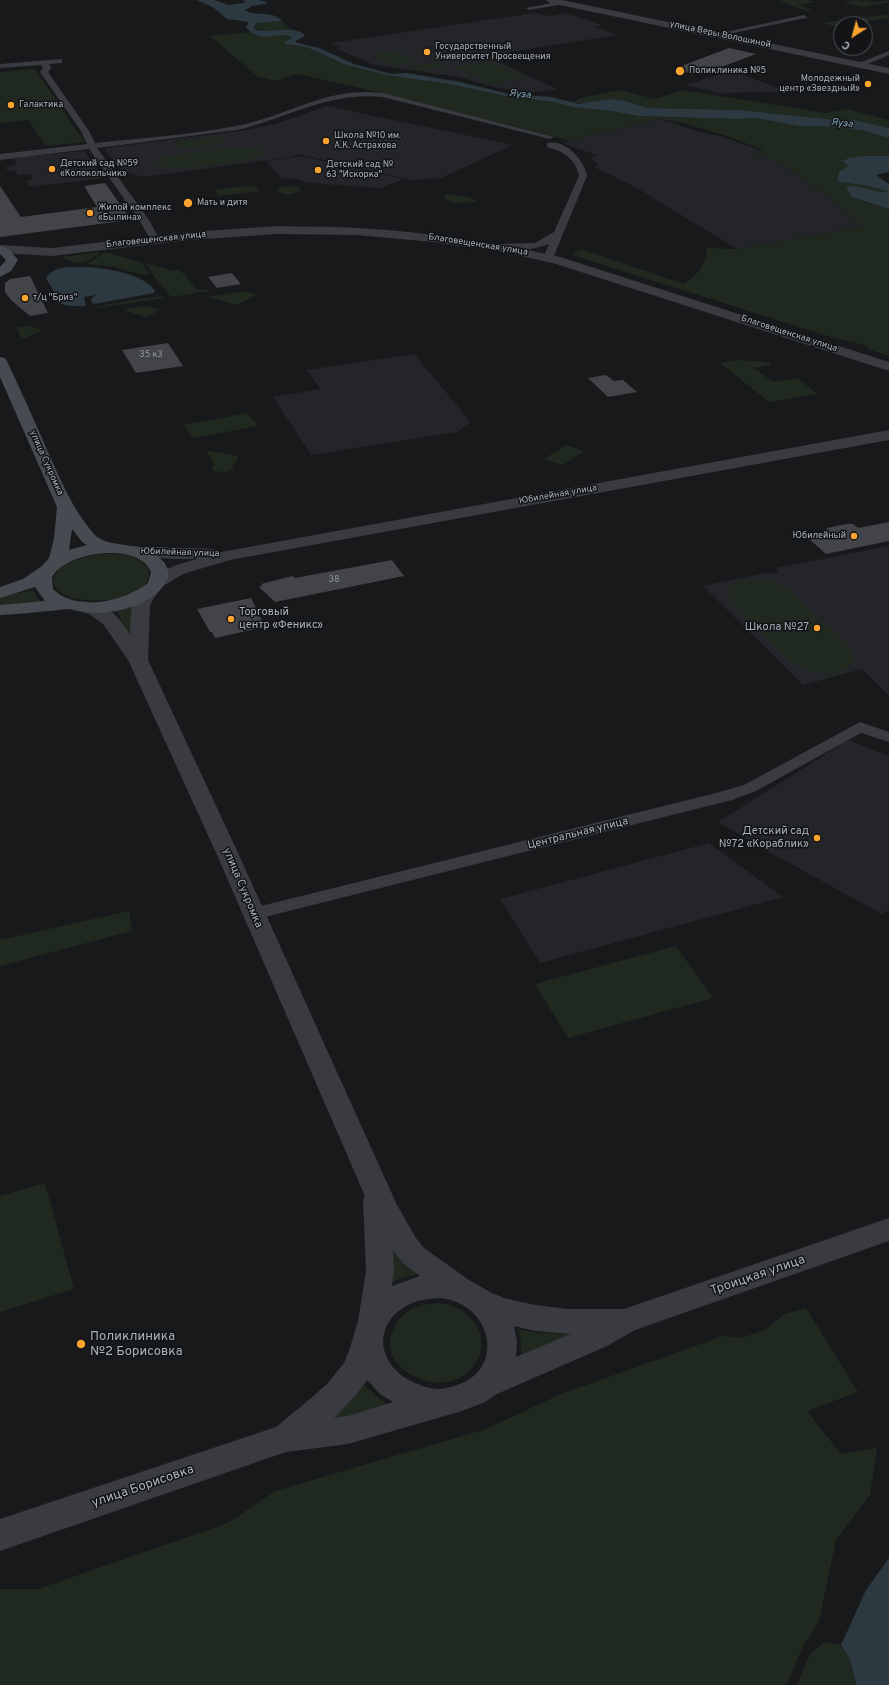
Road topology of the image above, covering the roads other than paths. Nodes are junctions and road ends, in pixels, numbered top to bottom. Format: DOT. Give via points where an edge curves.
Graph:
graph roads {
  1 [pos="550,0"];
  2 [pos="579,0"];
  3 [pos="562,3"];
  4 [pos="529,8"];
  5 [pos="808,14"];
  6 [pos="719,34"];
  7 [pos="889,53"];
  8 [pos="59,61"];
  9 [pos="44,62"];
  10 [pos="858,65"];
  11 [pos="0,66"];
  12 [pos="889,71"];
  13 [pos="92,147"];
  14 [pos="0,157"];
  15 [pos="558,234"];
  16 [pos="155,240"];
  17 [pos="499,248"];
  18 [pos="0,250"];
  19 [pos="52,252"];
  20 [pos="548,258"];
  21 [pos="4,270"];
  22 [pos="0,361"];
  23 [pos="889,367"];
  24 [pos="889,435"];
  25 [pos="65,507"];
  26 [pos="112,548"];
  27 [pos="133,551"];
  28 [pos="227,555"];
  29 [pos="50,568"];
  30 [pos="154,586"];
  31 [pos="0,592"];
  32 [pos="74,605"];
  33 [pos="0,610"];
  34 [pos="138,660"];
  35 [pos="889,737"];
  36 [pos="253,914"];
  37 [pos="374,1186"];
  38 [pos="889,1229"];
  39 [pos="458,1288"];
  40 [pos="484,1303"];
  41 [pos="625,1321"];
  42 [pos="370,1332"];
  43 [pos="486,1384"];
  44 [pos="437,1403"];
  45 [pos="286,1438"];
  46 [pos="0,1535"];
  1 -- 3 [label="street, улица Веры Волошиной"];
  2 -- 3 [label="street"];
  3 -- 4 [label="street"];
  3 -- 6 [label="street, улица Веры Волошиной"];
  5 -- 6 [label="street"];
  6 -- 10 [label="street, улица Веры Волошиной"];
  7 -- 10 [label="street"];
  8 -- 9 [label="street"];
  9 -- 11 [label="street"];
  9 -- 13 [label="street" via="47,68 44,72 85,131"];
  10 -- 12 [label="street, улица Веры Волошиной"];
  13 -- 14 [label="street"];
  13 -- 15 [label="street" via="243,127 345,93 383,94 550,141 571,153 578,160 582,170 581,183"];
  13 -- 16 [label="street" via="120,184"];
  15 -- 17 [label="street" via="548,242 533,246"];
  15 -- 20 [label="street"];
  16 -- 17 [label="street, Благовещенская улица" via="271,230 336,230 416,236"];
  16 -- 19 [label="street, Благовещенская улица"];
  17 -- 20 [label="street, Благовещенская улица"];
  18 -- 19 [label="street"];
  18 -- 21 [label="main road" via="12,260"];
  19 -- 21 [label="street" via="24,260"];
  20 -- 23 [label="street, Благовещенская улица"];
  22 -- 25 [label="main road, улица Сукромка"];
  24 -- 28 [label="street, Юбилейная улица"];
  25 -- 26 [label="main road, улица Сукромка" via="89,539"];
  25 -- 29 [label="main road" via="61,551"];
  26 -- 27 [label="main road"];
  26 -- 29 [label="main road" via="79,552"];
  27 -- 28 [label="street, Юбилейная улица"];
  27 -- 30 [label="main road" via="155,561 160,572"];
  28 -- 30 [label="street, Юбилейная улица" via="178,570"];
  29 -- 31 [label="main road" via="29,583"];
  29 -- 32 [label="main road" via="42,582 44,588 52,598"];
  30 -- 32 [label="main road" via="136,599 120,604 102,607"];
  30 -- 34 [label="street, улица Сукромка" via="141,606"];
  32 -- 33 [label="main road"];
  32 -- 34 [label="street" via="95,610 110,620"];
  34 -- 36 [label="street, улица Сукромка"];
  35 -- 36 [label="street, Центральная улица" via="860,727 750,788 726,796"];
  36 -- 37 [label="street, улица Сукромка"];
  37 -- 39 [label="street, улица Сукромка" via="406,1246 422,1263"];
  37 -- 42 [label="street, улица Сукромка" via="378,1209 380,1271"];
  38 -- 41 [label="street, Троицкая улица"];
  39 -- 40 [label="street"];
  39 -- 42 [label="street" via="442,1286 404,1293 393,1300"];
  40 -- 41 [label="street, Троицкая улица" via="504,1311 547,1321"];
  40 -- 43 [label="street" via="494,1313 504,1349 500,1362"];
  41 -- 43 [label="street, Троицкая улица" via="596,1337"];
  42 -- 44 [label="street" via="374,1364 390,1386 403,1394"];
  42 -- 45 [label="street" via="353,1375 330,1402"];
  43 -- 44 [label="street" via="466,1396"];
  44 -- 45 [label="street" via="348,1430"];
  45 -- 46 [label="street, улица Борисовка"];
}
